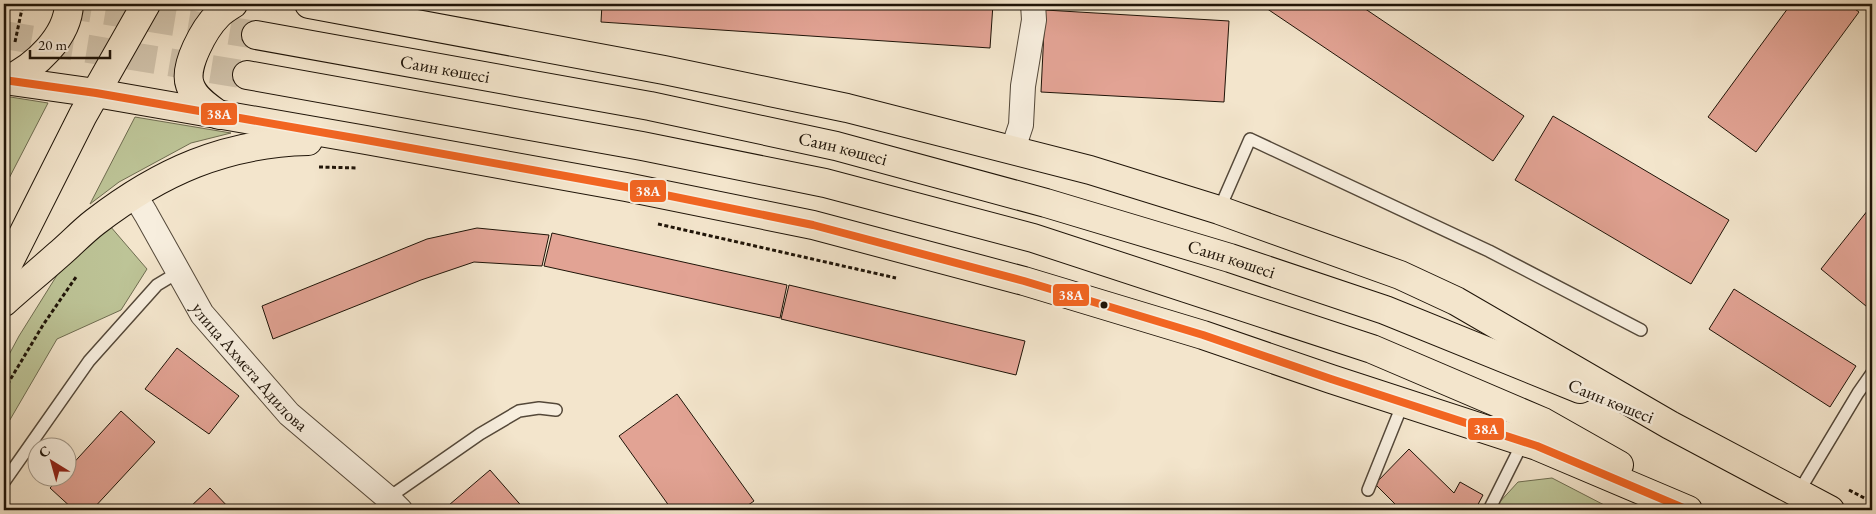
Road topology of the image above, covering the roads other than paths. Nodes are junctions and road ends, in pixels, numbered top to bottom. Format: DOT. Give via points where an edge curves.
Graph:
graph roads {
  1 [pos="69,4"];
  2 [pos="146,4"];
  3 [pos="233,4"];
  4 [pos="310,4"];
  5 [pos="388,4"];
  6 [pos="1033,4"];
  7 [pos="437,28"];
  8 [pos="256,35"];
  9 [pos="247,75"];
  10 [pos="5,80"];
  11 [pos="96,93"];
  12 [pos="219,115"];
  13 [pos="366,140"];
  14 [pos="1013,149"];
  15 [pos="134,194"];
  16 [pos="1218,210"];
  17 [pos="4,272"];
  18 [pos="178,273"];
  19 [pos="4,302"];
  20 [pos="1641,330"];
  21 [pos="1872,373"];
  22 [pos="1403,402"];
  23 [pos="556,410"];
  24 [pos="1670,425"];
  25 [pos="1523,442"];
  26 [pos="4,482"];
  27 [pos="1368,490"];
  28 [pos="1798,493"];
  29 [pos="394,504"];
  30 [pos="1489,510"];
  31 [pos="1688,510"];
  32 [pos="1699,510"];
  33 [pos="1830,510"];
  1 -- 10 [label="main road" via="59,33 44,54 22,73"];
  2 -- 11 [label="main road"];
  3 -- 12 [label="main road" via="206,30 189,69 190,86"];
  4 -- 7 [label="main road, Саин көшесі"];
  5 -- 7 [label="main road"];
  6 -- 14 [label="street" via="1034,20 1023,86 1021,125"];
  7 -- 14 [label="main road, Саин көшесі" via="837,106"];
  8 -- 24 [label="main road, Саин көшесі" via="670,110 836,146 1036,200 1230,258 1385,310"];
  9 -- 32 [label="main road" via="642,146 825,183 1033,238 1372,349 1543,422"];
  10 -- 11 [label="main road"];
  11 -- 12 [label="main road"];
  11 -- 17 [label="main road"];
  12 -- 13 [label="main road"];
  13 -- 15 [label="main road" via="282,142 246,147 211,156"];
  13 -- 22 [label="main road" via="813,225 1110,306"];
  14 -- 16 [label="main road, Саин көшесі"];
  15 -- 18 [label="street, улица Ахмета Адилова"];
  15 -- 19 [label="main road" via="94,222"];
  16 -- 20 [label="lane" via="1250,139 1489,250"];
  16 -- 24 [label="main road, Саин көшесі" via="1400,275 1456,301"];
  18 -- 26 [label="lane" via="157,285 89,361"];
  18 -- 29 [label="street, улица Ахмета Адилова" via="202,314 289,414"];
  21 -- 28 [label="lane"];
  22 -- 25 [label="main road"];
  22 -- 27 [label="lane"];
  23 -- 29 [label="lane" via="520,411 480,434"];
  24 -- 28 [label="main road"];
  25 -- 30 [label="lane"];
  25 -- 31 [label="main road"];
  28 -- 33 [label="main road"];
}
